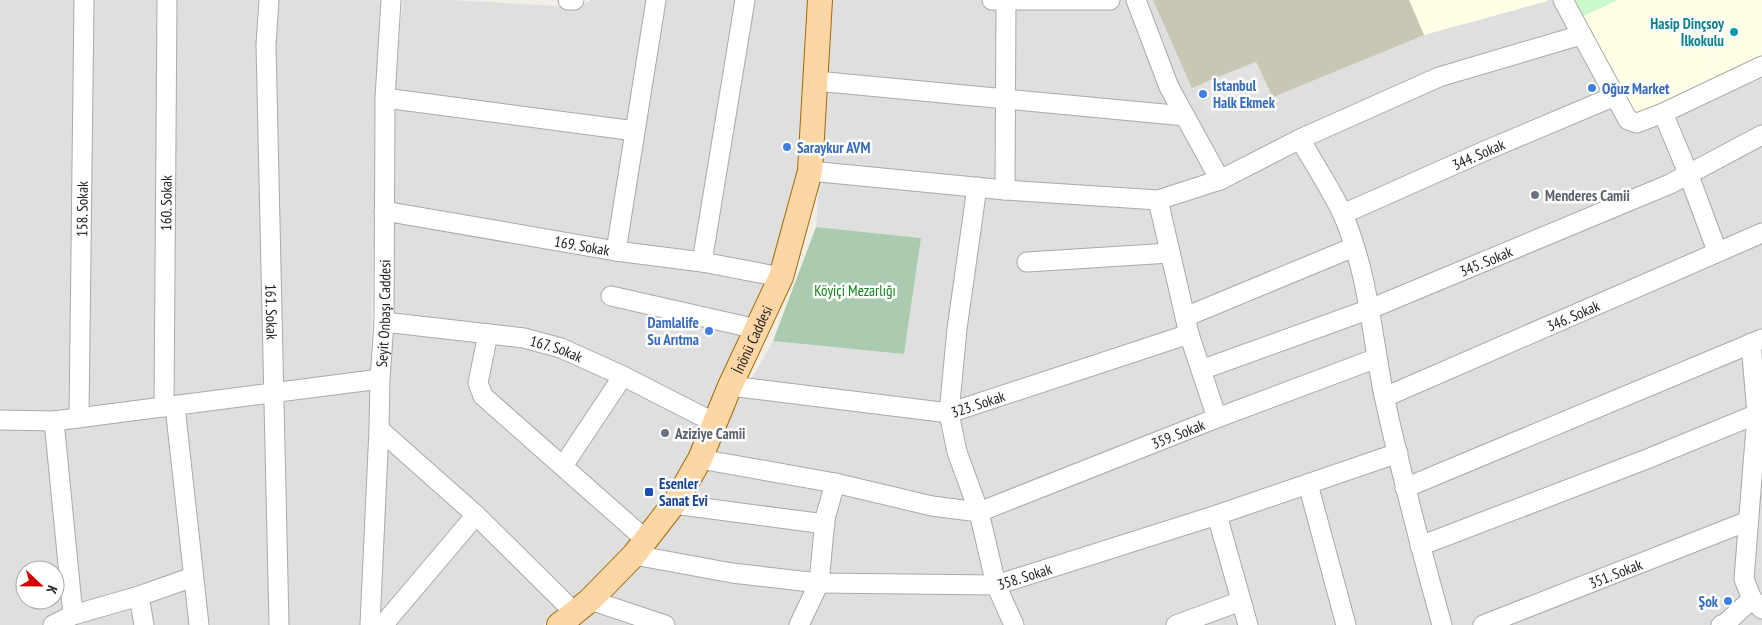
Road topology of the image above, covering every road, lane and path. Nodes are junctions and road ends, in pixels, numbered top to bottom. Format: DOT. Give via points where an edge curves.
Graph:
graph roads {
  1 [pos="84,0"];
  2 [pos="167,0"];
  3 [pos="269,0"];
  4 [pos="391,0"];
  5 [pos="568,0"];
  6 [pos="574,0"];
  7 [pos="656,0"];
  8 [pos="745,0"];
  9 [pos="820,0"];
  10 [pos="999,0"];
  11 [pos="1110,0"];
  12 [pos="1136,0"];
  13 [pos="1563,0"];
  14 [pos="1581,35"];
  15 [pos="1762,66"];
  16 [pos="816,81"];
  17 [pos="1615,96"];
  18 [pos="385,98"];
  19 [pos="1006,99"];
  20 [pos="1663,113"];
  21 [pos="1185,116"];
  22 [pos="635,131"];
  23 [pos="1762,135"];
  24 [pos="1300,139"];
  25 [pos="810,172"];
  26 [pos="1688,173"];
  27 [pos="1220,180"];
  28 [pos="977,186"];
  29 [pos="1005,190"];
  30 [pos="1158,200"];
  31 [pos="384,211"];
  32 [pos="1342,214"];
  33 [pos="1762,232"];
  34 [pos="1354,247"];
  35 [pos="616,251"];
  36 [pos="1717,251"];
  37 [pos="1170,254"];
  38 [pos="702,262"];
  39 [pos="1027,262"];
  40 [pos="781,277"];
  41 [pos="611,296"];
  42 [pos="1370,309"];
  43 [pos="384,322"];
  44 [pos="1187,325"];
  45 [pos="757,329"];
  46 [pos="488,334"];
  47 [pos="1756,341"];
  48 [pos="1377,358"];
  49 [pos="1201,370"];
  50 [pos="623,376"];
  51 [pos="380,379"];
  52 [pos="730,386"];
  53 [pos="273,393"];
  54 [pos="1384,397"];
  55 [pos="169,406"];
  56 [pos="949,413"];
  57 [pos="1760,413"];
  58 [pos="78,418"];
  59 [pos="1217,418"];
  60 [pos="0,420"];
  61 [pos="54,421"];
  62 [pos="715,423"];
  63 [pos="379,429"];
  64 [pos="1398,453"];
  65 [pos="700,459"];
  66 [pos="1757,459"];
  67 [pos="563,466"];
  68 [pos="835,483"];
  69 [pos="1308,484"];
  70 [pos="1405,488"];
  71 [pos="673,504"];
  72 [pos="979,512"];
  73 [pos="1217,515"];
  74 [pos="476,516"];
  75 [pos="1748,521"];
  76 [pos="825,524"];
  77 [pos="1420,546"];
  78 [pos="640,547"];
  79 [pos="193,577"];
  80 [pos="819,583"];
  81 [pos="996,585"];
  82 [pos="139,596"];
  83 [pos="1241,601"];
  84 [pos="1757,604"];
  85 [pos="574,612"];
  86 [pos="73,615"];
  87 [pos="53,625"];
  88 [pos="144,625"];
  89 [pos="199,625"];
  90 [pos="279,625"];
  91 [pos="370,625"];
  92 [pos="383,625"];
  93 [pos="666,625"];
  94 [pos="799,625"];
  95 [pos="1014,625"];
  96 [pos="1176,625"];
  97 [pos="1248,625"];
  98 [pos="1346,625"];
  99 [pos="1442,625"];
  100 [pos="1483,625"];
  101 [pos="1721,625"];
  1 -- 58 [label="street, 158. Sokak"];
  2 -- 55 [label="street, 160. Sokak"];
  3 -- 53 [label="street, 161. Sokak" via="266,46"];
  4 -- 18 [label="street, Seyit Onbaşı Caddesi"];
  5 -- 6 [label="street"];
  7 -- 22 [label="street"];
  8 -- 38 [label="street"];
  9 -- 16 [label="main road, İnönü Caddesi"];
  10 -- 11 [label="street"];
  10 -- 19 [label="street"];
  12 -- 21 [label="street" via="1169,87"];
  13 -- 14 [label="street"];
  14 -- 17 [label="street"];
  14 -- 24 [label="street" via="1439,77"];
  15 -- 20 [label="street"];
  16 -- 19 [label="street"];
  16 -- 25 [label="main road, İnönü Caddesi"];
  17 -- 20 [label="street" via="1628,120 1637,123"];
  17 -- 32 [label="street, 344. Sokak"];
  18 -- 22 [label="street"];
  18 -- 31 [label="street, Seyit Onbaşı Caddesi"];
  19 -- 21 [label="street"];
  19 -- 29 [label="street"];
  20 -- 26 [label="street"];
  21 -- 27 [label="street"];
  22 -- 35 [label="street"];
  23 -- 26 [label="street, 345. Sokak"];
  24 -- 27 [label="street"];
  24 -- 32 [label="street"];
  25 -- 28 [label="street"];
  25 -- 40 [label="main road, İnönü Caddesi"];
  26 -- 36 [label="street"];
  26 -- 42 [label="street, 345. Sokak" via="1670,184"];
  27 -- 30 [label="street"];
  28 -- 29 [label="street"];
  28 -- 56 [label="street"];
  29 -- 30 [label="street"];
  30 -- 37 [label="street"];
  31 -- 35 [label="street, 169. Sokak"];
  31 -- 43 [label="street, Seyit Onbaşı Caddesi"];
  32 -- 34 [label="street"];
  33 -- 36 [label="street, 346. Sokak"];
  34 -- 42 [label="street"];
  34 -- 44 [label="street, 323. Sokak"];
  35 -- 38 [label="street, 169. Sokak"];
  36 -- 54 [label="street, 346. Sokak"];
  37 -- 39 [label="street"];
  37 -- 44 [label="street"];
  38 -- 40 [label="street, 169. Sokak"];
  40 -- 45 [label="main road, İnönü Caddesi"];
  41 -- 45 [label="street"];
  42 -- 48 [label="street"];
  42 -- 49 [label="street, 345. Sokak"];
  43 -- 46 [label="street, 167. Sokak"];
  43 -- 51 [label="street, Seyit Onbaşı Caddesi"];
  44 -- 49 [label="street"];
  44 -- 56 [label="street, 323. Sokak"];
  45 -- 52 [label="main road, İnönü Caddesi"];
  46 -- 50 [label="street, 167. Sokak" via="524,338 561,348"];
  46 -- 67 [label="street" via="478,383 483,396"];
  47 -- 57 [label="street"];
  47 -- 70 [label="street"];
  48 -- 54 [label="street"];
  48 -- 59 [label="street, 359. Sokak"];
  49 -- 59 [label="street"];
  50 -- 62 [label="street, 167. Sokak"];
  50 -- 67 [label="street"];
  51 -- 53 [label="street"];
  51 -- 63 [label="street, Seyit Onbaşı Caddesi"];
  52 -- 56 [label="street, 323. Sokak"];
  52 -- 62 [label="main road, İnönü Caddesi"];
  53 -- 55 [label="street"];
  53 -- 90 [label="street, 161. Sokak"];
  54 -- 64 [label="street"];
  55 -- 58 [label="street"];
  55 -- 79 [label="street, 160. Sokak"];
  56 -- 72 [label="street" via="957,452"];
  57 -- 66 [label="street"];
  57 -- 77 [label="street"];
  58 -- 61 [label="street"];
  59 -- 72 [label="street, 359. Sokak"];
  60 -- 61 [label="street"];
  61 -- 86 [label="street"];
  62 -- 65 [label="main road, İnönü Caddesi"];
  63 -- 74 [label="street"];
  63 -- 91 [label="street, Seyit Onbaşı Caddesi"];
  64 -- 69 [label="street, 358. Sokak"];
  64 -- 70 [label="street"];
  65 -- 68 [label="street"];
  65 -- 71 [label="main road, İnönü Caddesi"];
  66 -- 75 [label="street"];
  67 -- 78 [label="street"];
  68 -- 72 [label="street" via="932,506"];
  68 -- 76 [label="street"];
  69 -- 73 [label="street, 358. Sokak"];
  69 -- 98 [label="street"];
  70 -- 77 [label="street"];
  71 -- 76 [label="street"];
  71 -- 78 [label="main road, İnönü Caddesi"];
  72 -- 81 [label="street"];
  73 -- 81 [label="street, 358. Sokak"];
  73 -- 83 [label="street"];
  74 -- 85 [label="street"];
  74 -- 92 [label="street"];
  75 -- 84 [label="street" via="1744,579"];
  75 -- 100 [label="street, 351. Sokak"];
  76 -- 80 [label="street"];
  77 -- 99 [label="street"];
  78 -- 80 [label="street, 358. Sokak" via="732,573"];
  78 -- 85 [label="main road, İnönü Caddesi"];
  79 -- 82 [label="street"];
  79 -- 89 [label="street, 160. Sokak"];
  80 -- 81 [label="street, 358. Sokak"];
  80 -- 94 [label="street"];
  81 -- 95 [label="street"];
  82 -- 86 [label="street"];
  82 -- 88 [label="street"];
  83 -- 96 [label="street"];
  83 -- 97 [label="street"];
  84 -- 101 [label="street"];
  85 -- 93 [label="street"];
  86 -- 87 [label="street"];
}
